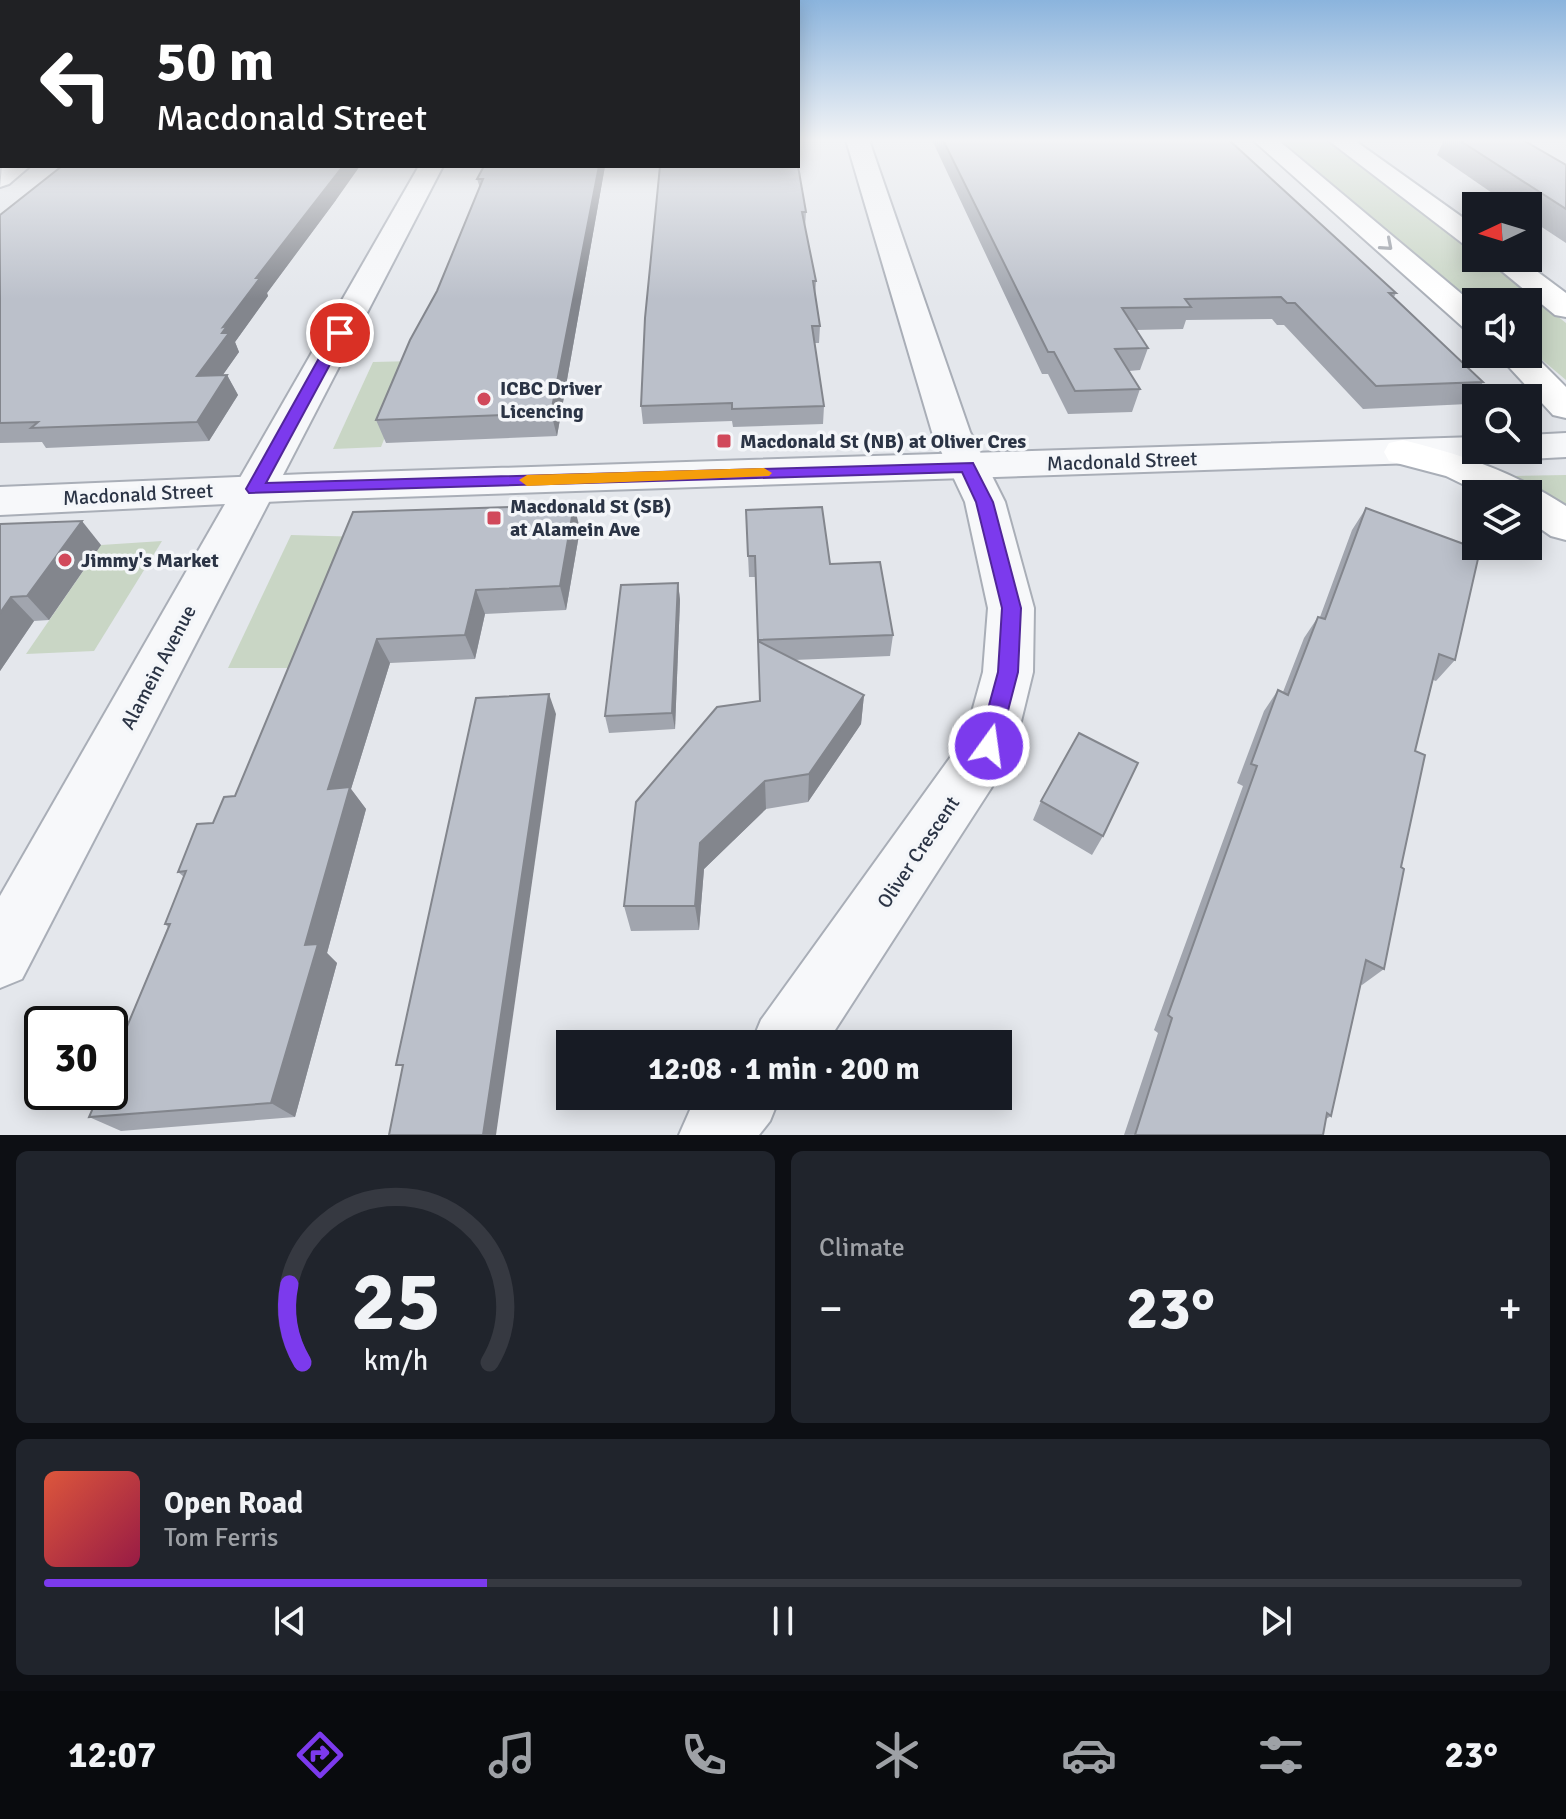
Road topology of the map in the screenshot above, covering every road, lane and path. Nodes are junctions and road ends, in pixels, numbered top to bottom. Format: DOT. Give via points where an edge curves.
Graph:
graph roads {
  1 [pos="416,193"];
  2 [pos="874,193"];
  3 [pos="1326,193"];
  4 [pos="1412,193"];
  5 [pos="1462,230"];
  6 [pos="1518,272"];
  7 [pos="1566,308"];
  8 [pos="1462,310"];
  9 [pos="1528,368"];
  10 [pos="1566,407"];
  11 [pos="1566,445"];
  12 [pos="1542,446"];
  13 [pos="1462,450"];
  14 [pos="1403,452"];
  15 [pos="967,466"];
  16 [pos="1487,480"];
  17 [pos="254,489"];
  18 [pos="0,501"];
  19 [pos="1542,510"];
  20 [pos="1566,526"];
  21 [pos="0,957"];
  22 [pos="796,1030"];
  23 [pos="734,1110"];
  24 [pos="715,1135"];
  1 -- 17 [label="street, Alamein Avenue"];
  2 -- 15 [label="street, Oliver Crescent" via="947,421"];
  3 -- 8 [label="main road, one-way"];
  4 -- 5 [label="main road"];
  6 -- 7 [label="main road"];
  9 -- 10 [label="main road"];
  11 -- 12 [label="street"];
  13 -- 14 [label="street, Macdonald Street"];
  14 -- 15 [label="street, Macdonald Street"];
  14 -- 16 [label="main road"];
  15 -- 17 [label="street, Macdonald Street"];
  15 -- 22 [label="street, Oliver Crescent" via="985,502 1011,608 1008,672 989,746"];
  17 -- 18 [label="street, Macdonald Street"];
  17 -- 21 [label="street, Alamein Avenue"];
  19 -- 20 [label="main road"];
  23 -- 24 [label="street"];
}
